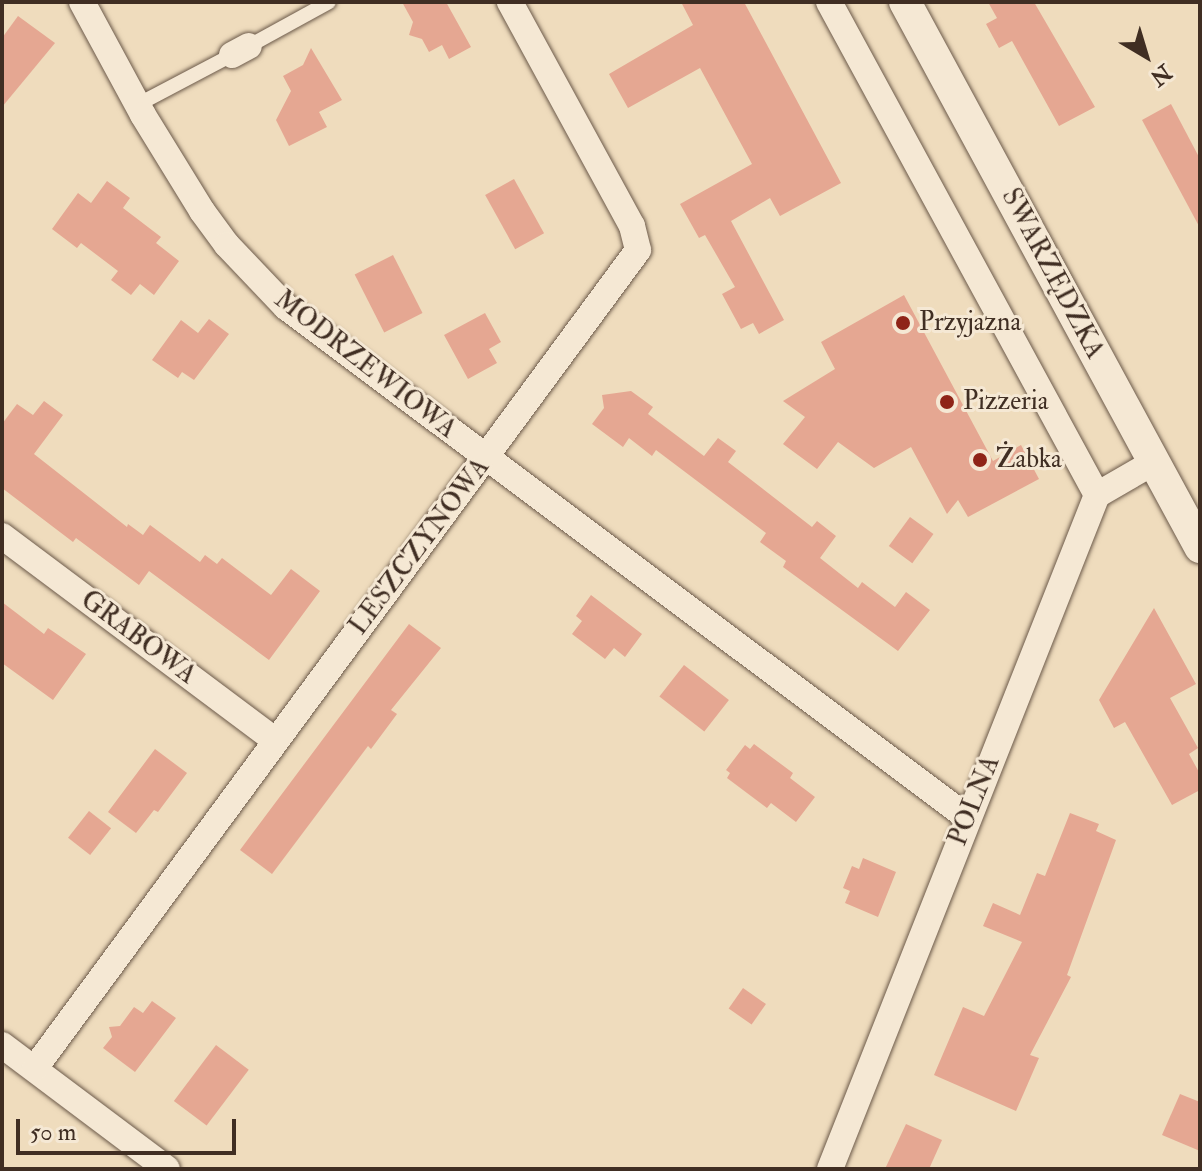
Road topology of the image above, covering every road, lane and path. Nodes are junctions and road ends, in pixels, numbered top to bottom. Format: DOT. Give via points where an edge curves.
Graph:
graph roads {
  1 [pos="82,2"];
  2 [pos="329,2"];
  3 [pos="510,2"];
  4 [pos="829,2"];
  5 [pos="905,2"];
  6 [pos="137,105"];
  7 [pos="486,460"];
  8 [pos="1154,462"];
  9 [pos="1097,495"];
  10 [pos="2,536"];
  11 [pos="1200,547"];
  12 [pos="275,740"];
  13 [pos="968,818"];
  14 [pos="2,1045"];
  15 [pos="35,1068"];
  16 [pos="167,1169"];
  17 [pos="830,1169"];
  1 -- 6 [label="street, MODRZEWIOWA"];
  2 -- 6 [label="lane"];
  3 -- 7 [label="street, LESZCZYNOWA" via="632,226 638,250"];
  4 -- 9 [label="street"];
  5 -- 8 [label="street, SWARZĘDZKA"];
  6 -- 7 [label="street, MODRZEWIOWA" via="219,234 286,307"];
  7 -- 12 [label="street, LESZCZYNOWA"];
  7 -- 13 [label="street, MODRZEWIOWA"];
  8 -- 9 [label="street"];
  8 -- 11 [label="street, SWARZĘDZKA"];
  9 -- 13 [label="street, POLNA"];
  10 -- 12 [label="street, GRABOWA"];
  12 -- 15 [label="street, LESZCZYNOWA"];
  13 -- 17 [label="street, POLNA"];
  14 -- 15 [label="street"];
  15 -- 16 [label="street"];
}
